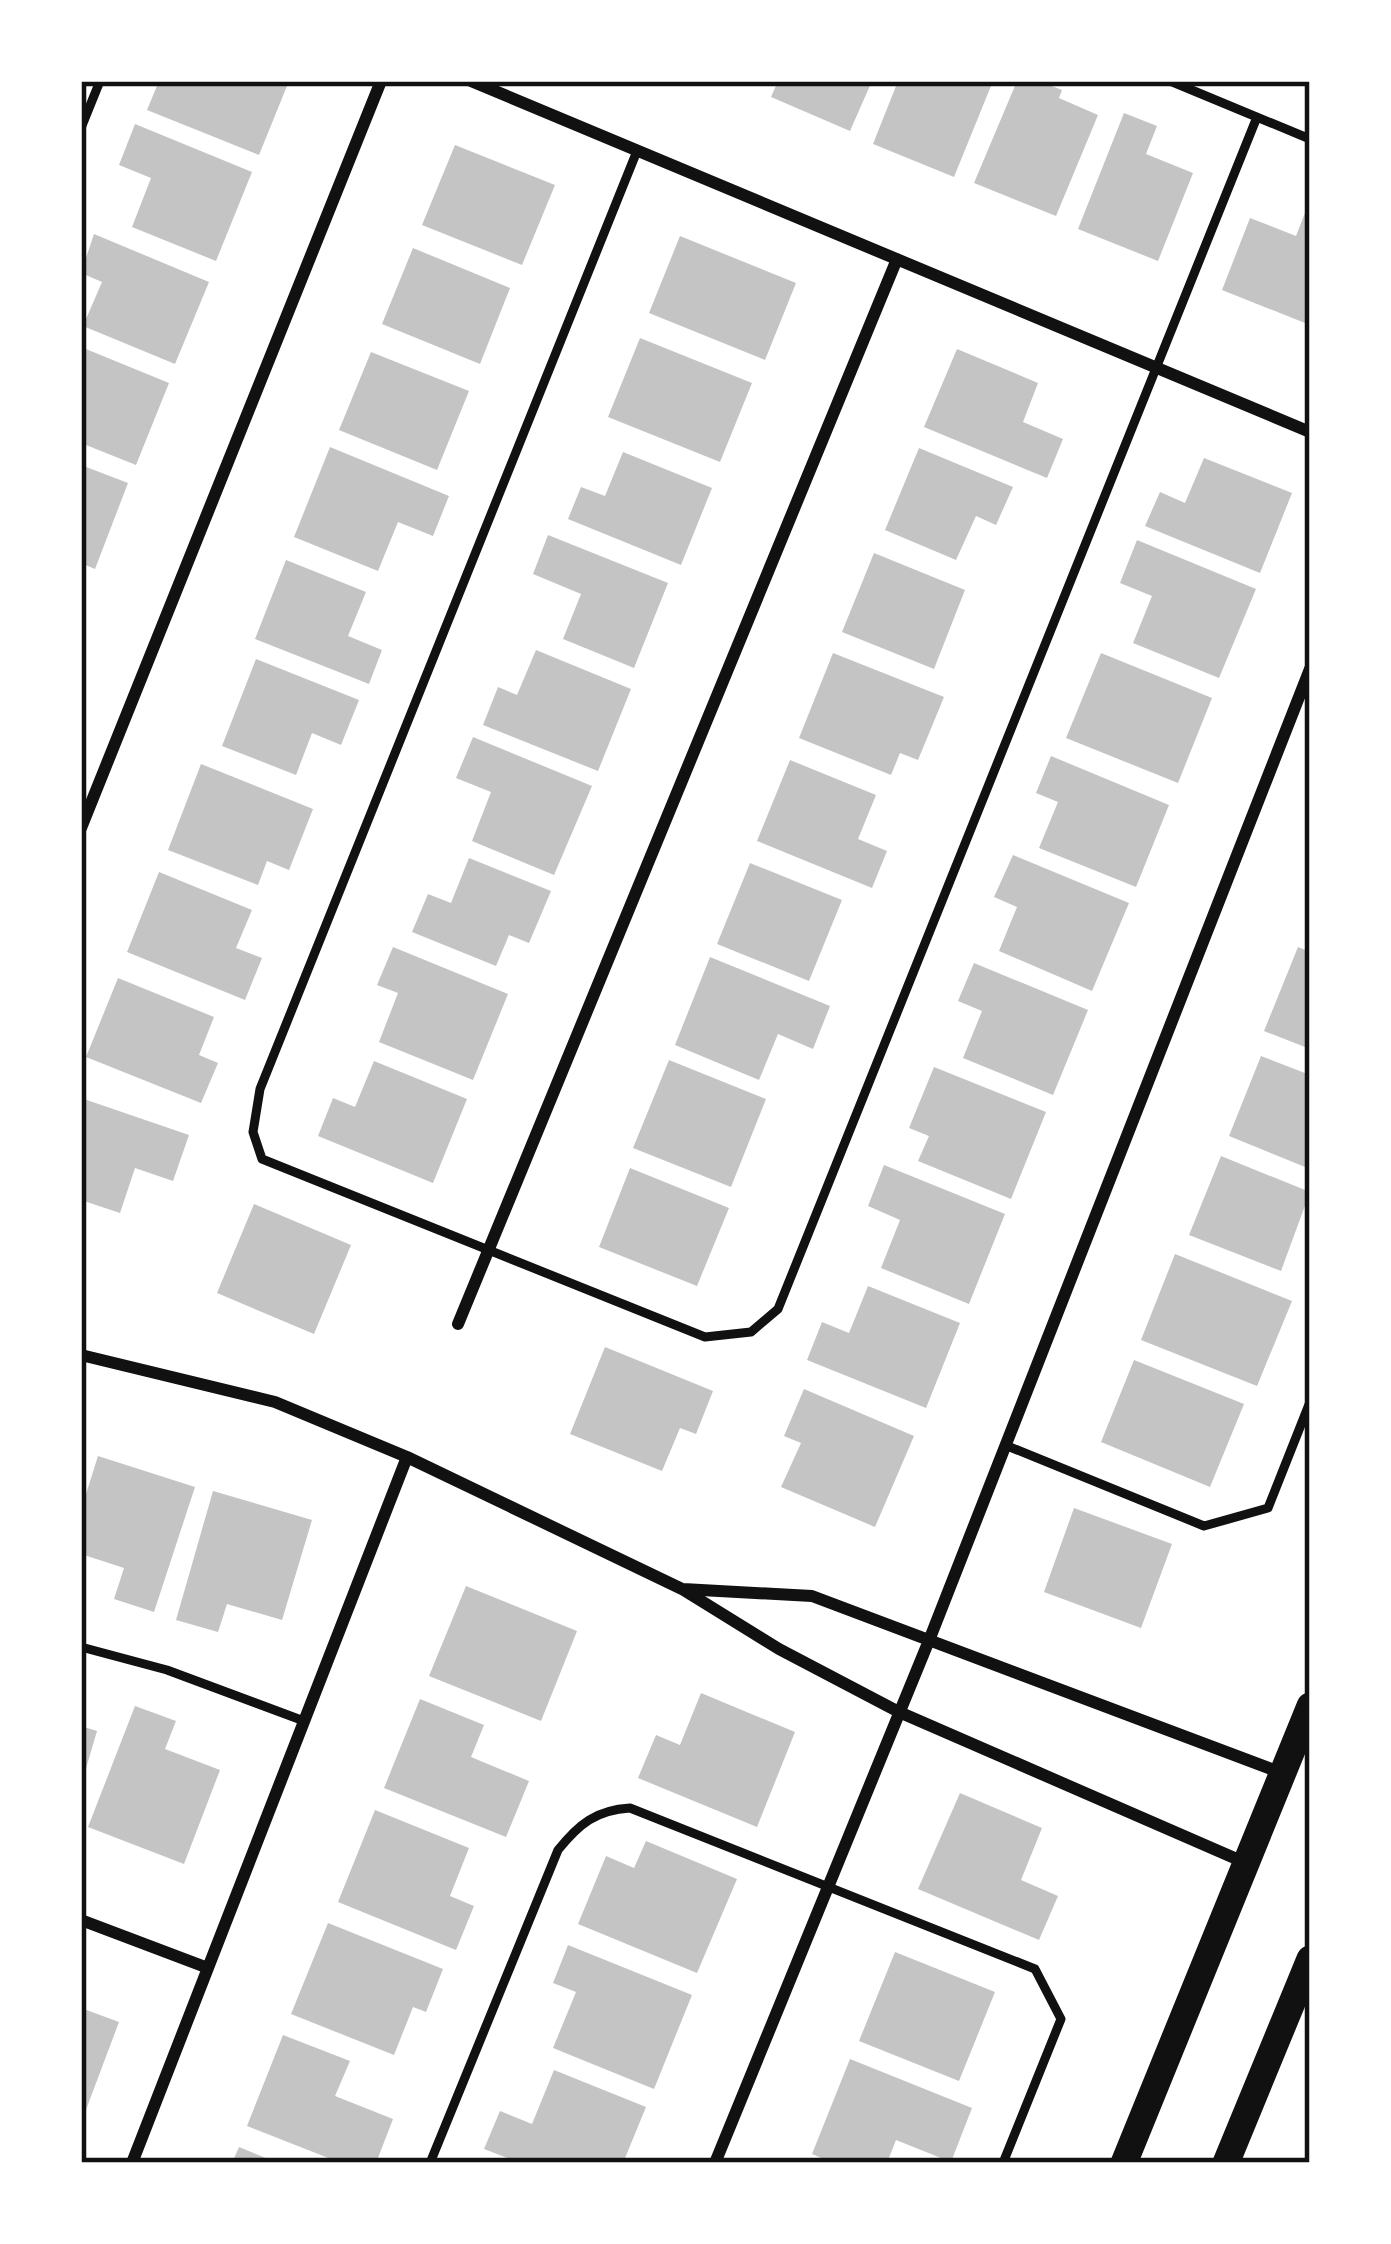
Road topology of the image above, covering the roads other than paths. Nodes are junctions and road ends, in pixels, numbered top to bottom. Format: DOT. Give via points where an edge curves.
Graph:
graph roads {
  1 [pos="100,81"];
  2 [pos="380,81"];
  3 [pos="471,81"];
  4 [pos="1170,81"];
  5 [pos="1257,117"];
  6 [pos="81,128"];
  7 [pos="1310,139"];
  8 [pos="638,151"];
  9 [pos="897,259"];
  10 [pos="1155,367"];
  11 [pos="1310,431"];
  12 [pos="1310,669"];
  13 [pos="81,828"];
  14 [pos="489,1250"];
  15 [pos="458,1324"];
  16 [pos="81,1355"];
  17 [pos="1310,1402"];
  18 [pos="1005,1445"];
  19 [pos="407,1457"];
  20 [pos="682,1589"];
  21 [pos="930,1638"];
  22 [pos="81,1647"];
  23 [pos="1310,1706"];
  24 [pos="899,1712"];
  25 [pos="304,1721"];
  26 [pos="1282,1773"];
  27 [pos="1246,1863"];
  28 [pos="828,1886"];
  29 [pos="81,1920"];
  30 [pos="1310,1959"];
  31 [pos="208,1968"];
  32 [pos="132,2163"];
  33 [pos="430,2163"];
  34 [pos="715,2163"];
  35 [pos="1004,2163"];
  36 [pos="1124,2163"];
  37 [pos="1226,2163"];
  1 -- 6 [label="lane"];
  2 -- 13 [label="street"];
  3 -- 8 [label="street"];
  4 -- 5 [label="lane"];
  5 -- 7 [label="lane"];
  5 -- 10 [label="lane"];
  8 -- 9 [label="street"];
  8 -- 14 [label="lane" via="260,1089 253,1132 262,1159"];
  9 -- 10 [label="street"];
  9 -- 14 [label="street"];
  10 -- 11 [label="street"];
  10 -- 14 [label="lane" via="778,1309 751,1332 706,1337"];
  12 -- 18 [label="street"];
  14 -- 15 [label="street"];
  16 -- 19 [label="street" via="275,1402"];
  17 -- 18 [label="lane" via="1268,1508 1204,1526"];
  18 -- 21 [label="street"];
  19 -- 20 [label="street"];
  19 -- 25 [label="street"];
  20 -- 21 [label="street" via="812,1596"];
  20 -- 24 [label="street"];
  21 -- 24 [label="street"];
  21 -- 26 [label="street"];
  22 -- 25 [label="lane"];
  23 -- 26 [label="main road"];
  24 -- 27 [label="street"];
  24 -- 28 [label="street"];
  25 -- 31 [label="street"];
  26 -- 27 [label="main road"];
  27 -- 36 [label="main road"];
  28 -- 33 [label="lane" via="630,1808 578,1825 558,1850"];
  28 -- 34 [label="street"];
  28 -- 35 [label="lane" via="1035,1969 1061,2019"];
  29 -- 31 [label="street"];
  30 -- 37 [label="main road"];
  31 -- 32 [label="street"];
}
